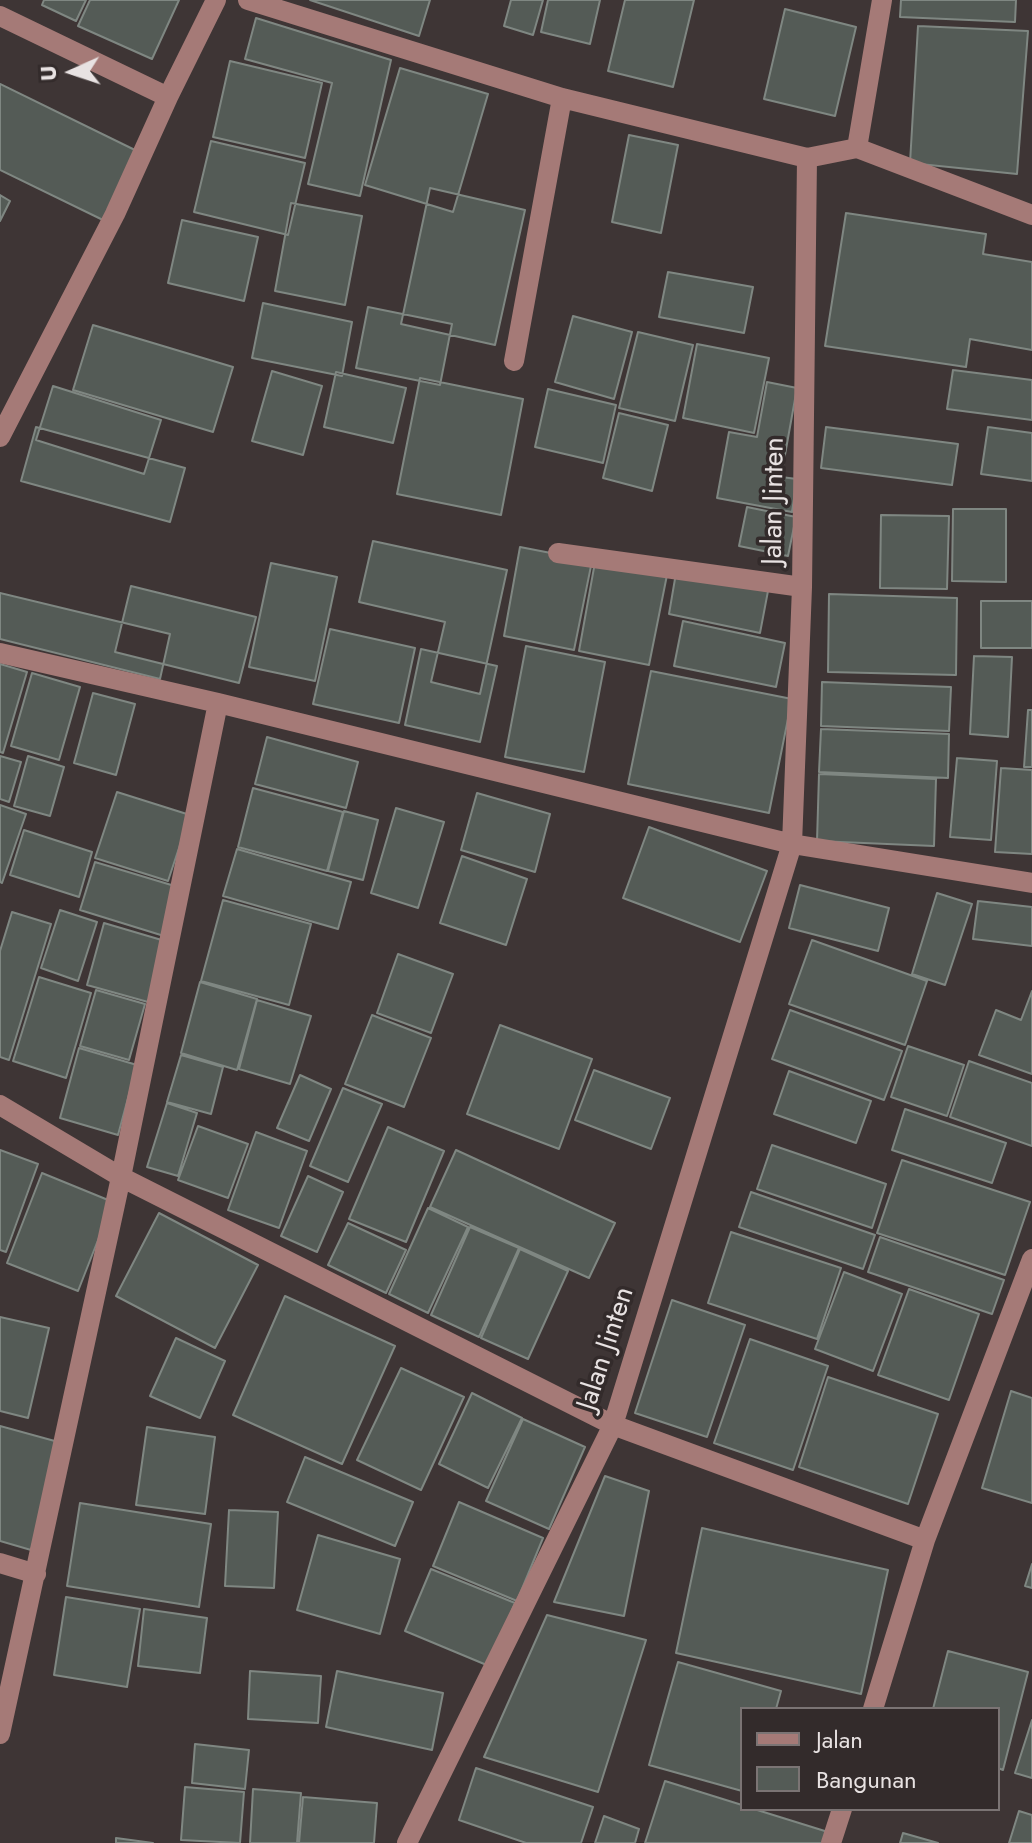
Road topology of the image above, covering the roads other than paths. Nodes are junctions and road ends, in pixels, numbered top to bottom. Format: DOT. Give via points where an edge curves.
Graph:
graph roads {
  1 [pos="216,0"];
  2 [pos="248,0"];
  3 [pos="882,0"];
  4 [pos="0,16"];
  5 [pos="168,97"];
  6 [pos="562,98"];
  7 [pos="857,148"];
  8 [pos="807,158"];
  9 [pos="1032,215"];
  10 [pos="514,361"];
  11 [pos="0,437"];
  12 [pos="558,553"];
  13 [pos="802,587"];
  14 [pos="0,653"];
  15 [pos="218,703"];
  16 [pos="792,844"];
  17 [pos="1032,883"];
  18 [pos="0,1105"];
  19 [pos="121,1177"];
  20 [pos="1032,1259"];
  21 [pos="613,1425"];
  22 [pos="925,1540"];
  23 [pos="0,1563"];
  24 [pos="36,1574"];
  25 [pos="874,1707"];
  26 [pos="0,1734"];
  27 [pos="841,1811"];
  28 [pos="407,1843"];
  29 [pos="831,1843"];
  1 -- 5 [label="street"];
  2 -- 6 [label="street"];
  3 -- 7 [label="street"];
  4 -- 5 [label="street"];
  5 -- 11 [label="street" via="115,214"];
  6 -- 8 [label="street"];
  6 -- 10 [label="street"];
  7 -- 8 [label="street"];
  7 -- 9 [label="street"];
  8 -- 13 [label="street, Jalan Jinten"];
  12 -- 13 [label="street"];
  13 -- 16 [label="street, Jalan Jinten"];
  14 -- 15 [label="street"];
  15 -- 16 [label="street"];
  15 -- 19 [label="street"];
  16 -- 17 [label="street"];
  16 -- 21 [label="street, Jalan Jinten"];
  18 -- 19 [label="street"];
  19 -- 21 [label="street"];
  19 -- 24 [label="street"];
  20 -- 22 [label="street"];
  21 -- 22 [label="street"];
  21 -- 28 [label="street, Jalan Jinten"];
  22 -- 25 [label="street"];
  23 -- 24 [label="street"];
  24 -- 26 [label="street"];
  27 -- 29 [label="street"];
}
